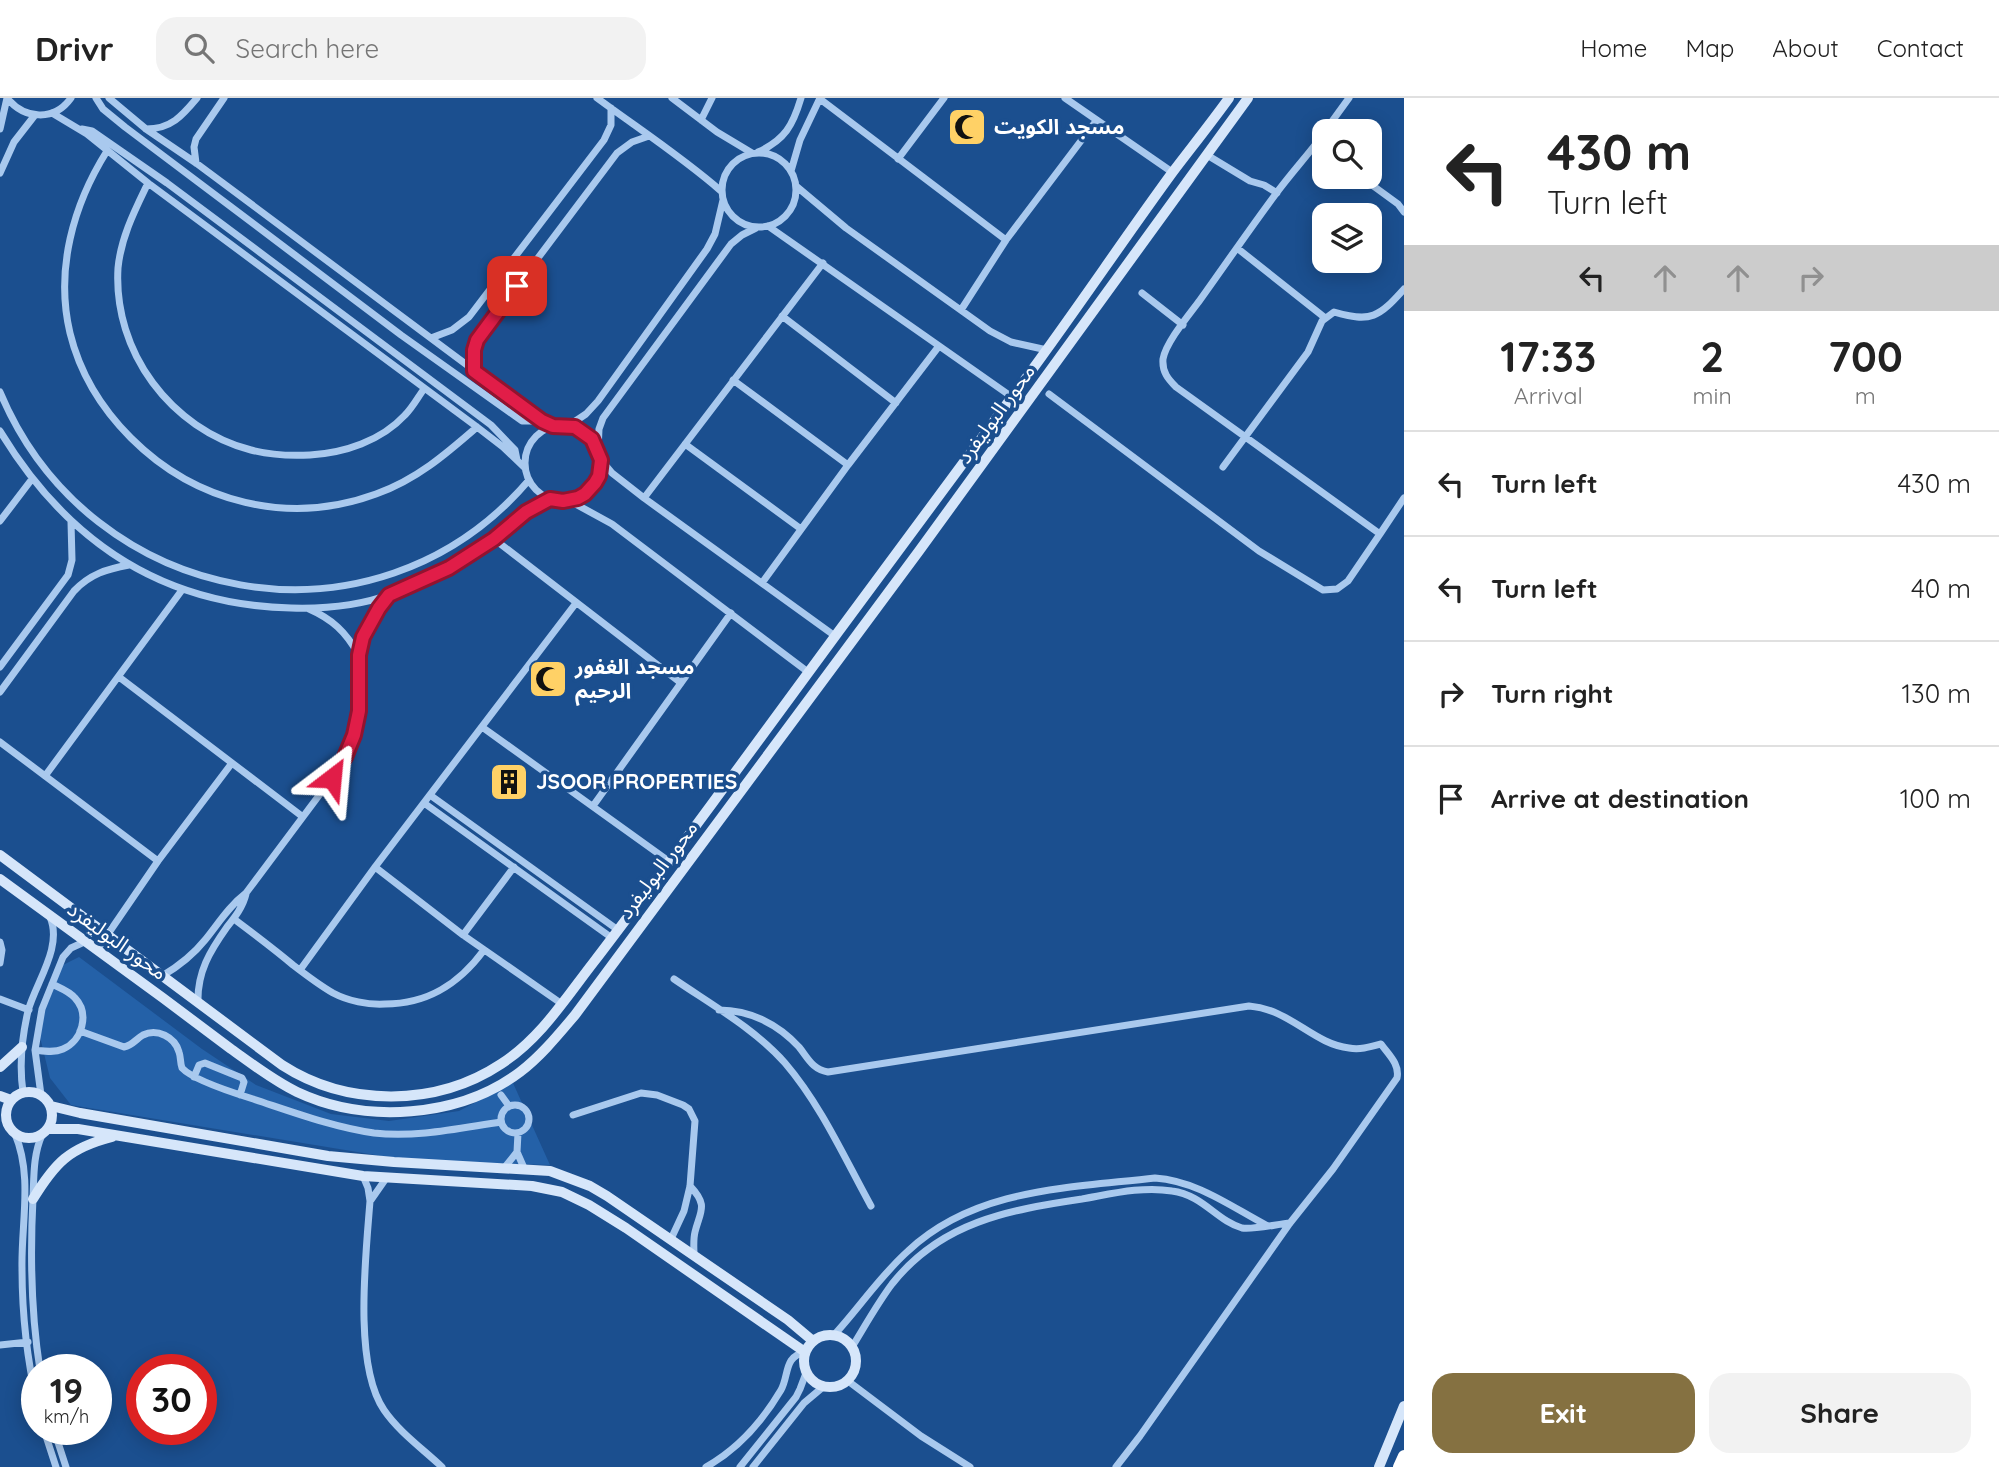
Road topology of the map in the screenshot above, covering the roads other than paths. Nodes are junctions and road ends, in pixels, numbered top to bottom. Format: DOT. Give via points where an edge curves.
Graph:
graph roads {
  1 [pos="7,98"];
  2 [pos="71,98"];
  3 [pos="96,98"];
  4 [pos="109,98"];
  5 [pos="197,98"];
  6 [pos="225,98"];
  7 [pos="597,98"];
  8 [pos="672,98"];
  9 [pos="712,98"];
  10 [pos="802,98"];
  11 [pos="944,98"];
  12 [pos="1065,98"];
  13 [pos="1248,98"];
  14 [pos="1349,98"];
  15 [pos="820,99"];
  16 [pos="1226,99"];
  17 [pos="611,108"];
  18 [pos="52,113"];
  19 [pos="35,115"];
  20 [pos="1334,119"];
  21 [pos="701,120"];
  22 [pos="1096,121"];
  23 [pos="78,128"];
  24 [pos="0,129"];
  25 [pos="146,129"];
  26 [pos="649,136"];
  27 [pos="1312,149"];
  28 [pos="107,150"];
  29 [pos="755,153"];
  30 [pos="1207,155"];
  31 [pos="898,159"];
  32 [pos="196,163"];
  33 [pos="791,171"];
  34 [pos="0,173"];
  35 [pos="1172,173"];
  36 [pos="148,183"];
  37 [pos="796,186"];
  38 [pos="1377,189"];
  39 [pos="721,191"];
  40 [pos="1276,193"];
  41 [pos="723,200"];
  42 [pos="1404,212"];
  43 [pos="768,226"];
  44 [pos="756,228"];
  45 [pos="1006,240"];
  46 [pos="1237,248"];
  47 [pos="823,263"];
  48 [pos="1404,289"];
  49 [pos="1142,293"];
  50 [pos="961,310"];
  51 [pos="782,316"];
  52 [pos="1324,317"];
  53 [pos="1182,325"];
  54 [pos="431,338"];
  55 [pos="939,346"];
  56 [pos="1046,350"];
  57 [pos="474,371"];
  58 [pos="733,380"];
  59 [pos="424,389"];
  60 [pos="0,392"];
  61 [pos="1049,394"];
  62 [pos="1013,397"];
  63 [pos="897,403"];
  64 [pos="542,421"];
  65 [pos="553,426"];
  66 [pos="568,426"];
  67 [pos="477,427"];
  68 [pos="0,431"];
  69 [pos="1245,436"];
  70 [pos="685,443"];
  71 [pos="598,451"];
  72 [pos="517,460"];
  73 [pos="601,460"];
  74 [pos="848,465"];
  75 [pos="1223,467"];
  76 [pos="525,468"];
  77 [pos="32,478"];
  78 [pos="529,480"];
  79 [pos="644,498"];
  80 [pos="1404,498"];
  81 [pos="550,499"];
  82 [pos="570,500"];
  83 [pos="0,521"];
  84 [pos="71,521"];
  85 [pos="801,530"];
  86 [pos="1380,534"];
  87 [pos="494,539"];
  88 [pos="129,565"];
  89 [pos="762,583"];
  90 [pos="182,590"];
  91 [pos="389,595"];
  92 [pos="576,603"];
  93 [pos="306,608"];
  94 [pos="731,613"];
  95 [pos="835,636"];
  96 [pos="359,655"];
  97 [pos="0,667"];
  98 [pos="808,672"];
  99 [pos="119,677"];
  100 [pos="681,683"];
  101 [pos="0,692"];
  102 [pos="482,727"];
  103 [pos="0,742"];
  104 [pos="232,763"];
  105 [pos="45,776"];
  106 [pos="430,795"];
  107 [pos="424,803"];
  108 [pos="593,806"];
  109 [pos="303,817"];
  110 [pos="0,855"];
  111 [pos="158,861"];
  112 [pos="670,862"];
  113 [pos="375,867"];
  114 [pos="513,867"];
  115 [pos="0,879"];
  116 [pos="246,894"];
  117 [pos="50,916"];
  118 [pos="234,919"];
  119 [pos="96,927"];
  120 [pos="615,934"];
  121 [pos="108,935"];
  122 [pos="463,935"];
  123 [pos="85,940"];
  124 [pos="0,942"];
  125 [pos="97,950"];
  126 [pos="484,950"];
  127 [pos="0,963"];
  128 [pos="46,964"];
  129 [pos="57,968"];
  130 [pos="300,970"];
  131 [pos="162,976"];
  132 [pos="674,979"];
  133 [pos="52,984"];
  134 [pos="0,999"];
  135 [pos="198,1003"];
  136 [pos="562,1004"];
  137 [pos="29,1010"];
  138 [pos="719,1010"];
  139 [pos="80,1031"];
  140 [pos="22,1047"];
  141 [pos="35,1050"];
  142 [pos="0,1067"];
  143 [pos="194,1077"];
  144 [pos="23,1092"];
  145 [pos="41,1095"];
  146 [pos="240,1095"];
  147 [pos="501,1095"];
  148 [pos="0,1096"];
  149 [pos="11,1100"];
  150 [pos="509,1105"];
  151 [pos="51,1106"];
  152 [pos="573,1115"];
  153 [pos="4,1119"];
  154 [pos="501,1122"];
  155 [pos="45,1132"];
  156 [pos="518,1133"];
  157 [pos="15,1134"];
  158 [pos="116,1136"];
  159 [pos="517,1152"];
  160 [pos="505,1167"];
  161 [pos="524,1168"];
  162 [pos="363,1176"];
  163 [pos="387,1177"];
  164 [pos="690,1186"];
  165 [pos="33,1199"];
  166 [pos="370,1201"];
  167 [pos="871,1206"];
  168 [pos="1290,1223"];
  169 [pos="1267,1225"];
  170 [pos="671,1239"];
  171 [pos="694,1255"];
  172 [pos="788,1320"];
  173 [pos="778,1334"];
  174 [pos="834,1335"];
  175 [pos="36,1341"];
  176 [pos="813,1341"];
  177 [pos="26,1342"];
  178 [pos="0,1345"];
  179 [pos="852,1347"];
  180 [pos="805,1352"];
  181 [pos="28,1354"];
  182 [pos="38,1354"];
  183 [pos="806,1373"];
  184 [pos="848,1381"];
  185 [pos="822,1387"];
  186 [pos="1404,1406"];
  187 [pos="49,1445"];
  188 [pos="59,1445"];
  189 [pos="56,1467"];
  190 [pos="66,1467"];
  191 [pos="442,1467"];
  192 [pos="706,1467"];
  193 [pos="740,1467"];
  194 [pos="753,1467"];
  195 [pos="970,1467"];
  196 [pos="1116,1467"];
  197 [pos="1379,1467"];
  1 -- 19 [label="street" via="19,110"];
  1 -- 24 [label="street"];
  2 -- 18 [label="street"];
  3 -- 64 [label="street" via="125,127 401,335 522,421"];
  4 -- 25 [label="street"];
  5 -- 25 [label="street" via="174,123"];
  6 -- 32 [label="street" via="196,139"];
  7 -- 17 [label="street"];
  8 -- 21 [label="street"];
  9 -- 21 [label="street"];
  10 -- 29 [label="street" via="785,135"];
  11 -- 31 [label="street"];
  12 -- 22 [label="street"];
  13 -- 30 [label="street, محور البوليفرد"];
  14 -- 20 [label="street"];
  15 -- 31 [label="street"];
  15 -- 33 [label="street"];
  16 -- 35 [label="street, محور البوليفرد"];
  17 -- 26 [label="street"];
  17 -- 54 [label="street" via="611,125 604,140 469,317"];
  18 -- 19 [label="street"];
  18 -- 23 [label="street"];
  19 -- 34 [label="street" via="14,142"];
  21 -- 29 [label="street"];
  22 -- 35 [label="street"];
  22 -- 45 [label="street"];
  23 -- 28 [label="street"];
  23 -- 72 [label="street" via="92,131 167,183 491,425 515,450"];
  25 -- 32 [label="street"];
  26 -- 39 [label="street"];
  26 -- 57 [label="street" via="617,153 483,331 474,350"];
  27 -- 40 [label="street"];
  28 -- 36 [label="street"];
  28 -- 67 [label="street" via="84,190 71,230 65,292 70,333 101,403 166,469 208,492 254,505 338,504 408,480"];
  29 -- 33 [label="street" via="777,157"];
  29 -- 39 [label="street" via="733,162"];
  30 -- 40 [label="street"];
  30 -- 125 [label="street, محور البوليفرد" via="602,978 560,1033 519,1072 466,1099 435,1108 376,1112 321,1102 248,1062"];
  31 -- 45 [label="street"];
  32 -- 54 [label="street"];
  33 -- 37 [label="street"];
  35 -- 56 [label="street, محور البوليفرد"];
  36 -- 59 [label="street"];
  36 -- 59 [label="street" via="123,240 118,293 132,348 146,375 188,419 208,433 253,451 324,454 358,445 388,429 406,415"];
  37 -- 43 [label="street" via="786,216"];
  37 -- 50 [label="street" via="846,228"];
  38 -- 42 [label="street"];
  39 -- 41 [label="street"];
  40 -- 46 [label="street"];
  41 -- 44 [label="street" via="732,216"];
  41 -- 66 [label="street" via="707,249 598,401"];
  43 -- 44 [label="street"];
  43 -- 47 [label="street"];
  44 -- 71 [label="street" via="730,244 603,418"];
  45 -- 50 [label="street"];
  46 -- 52 [label="street"];
  46 -- 53 [label="street"];
  47 -- 51 [label="street"];
  47 -- 55 [label="street"];
  48 -- 52 [label="street" via="1384,310 1367,318 1334,312"];
  49 -- 53 [label="street"];
  50 -- 56 [label="street" via="1001,337"];
  51 -- 58 [label="street"];
  51 -- 63 [label="street"];
  52 -- 69 [label="street" via="1308,352"];
  53 -- 69 [label="street" via="1163,357 1167,379"];
  54 -- 57 [label="street"];
  55 -- 62 [label="street"];
  55 -- 63 [label="street"];
  56 -- 62 [label="street, محور البوليفرد"];
  57 -- 64 [label="street"];
  58 -- 70 [label="street"];
  58 -- 74 [label="street"];
  59 -- 67 [label="street"];
  60 -- 78 [label="street" via="40,464 96,521 165,563 249,586 314,589 357,584 399,572 475,531"];
  61 -- 86 [label="street" via="1259,551 1323,590 1343,586"];
  62 -- 95 [label="street, محور البوليفرد"];
  63 -- 74 [label="street"];
  64 -- 65 [label="street"];
  65 -- 66 [label="street"];
  65 -- 76 [label="street" via="529,445"];
  66 -- 71 [label="street" via="587,434"];
  67 -- 72 [label="street"];
  68 -- 77 [label="street"];
  69 -- 75 [label="street"];
  69 -- 86 [label="street"];
  70 -- 79 [label="street"];
  70 -- 85 [label="street"];
  71 -- 73 [label="street"];
  72 -- 76 [label="street"];
  73 -- 79 [label="street"];
  73 -- 82 [label="street" via="591,489"];
  74 -- 85 [label="street"];
  76 -- 78 [label="street"];
  77 -- 83 [label="street"];
  77 -- 84 [label="street"];
  78 -- 81 [label="street"];
  79 -- 89 [label="street"];
  80 -- 86 [label="street"];
  81 -- 82 [label="street"];
  81 -- 87 [label="street"];
  82 -- 94 [label="street" via="612,524"];
  84 -- 88 [label="street"];
  84 -- 97 [label="street" via="68,575"];
  85 -- 89 [label="street"];
  87 -- 91 [label="street" via="449,568"];
  87 -- 92 [label="street"];
  88 -- 90 [label="street"];
  88 -- 101 [label="street" via="82,582"];
  89 -- 95 [label="street"];
  90 -- 93 [label="street" via="261,606"];
  90 -- 99 [label="street"];
  91 -- 93 [label="street" via="343,606"];
  91 -- 96 [label="street" via="370,622"];
  92 -- 100 [label="street"];
  92 -- 102 [label="street"];
  93 -- 96 [label="street" via="337,625"];
  94 -- 98 [label="street"];
  94 -- 100 [label="street"];
  95 -- 98 [label="street, محور البوليفرد"];
  96 -- 109 [label="street" via="354,735 345,757"];
  98 -- 112 [label="street, محور البوليفرد"];
  99 -- 104 [label="street"];
  99 -- 105 [label="street"];
  100 -- 108 [label="street"];
  102 -- 106 [label="street"];
  102 -- 108 [label="street"];
  103 -- 105 [label="street"];
  104 -- 109 [label="street"];
  104 -- 111 [label="street"];
  105 -- 111 [label="street"];
  106 -- 107 [label="street"];
  106 -- 120 [label="street"];
  107 -- 113 [label="street"];
  107 -- 114 [label="street"];
  108 -- 112 [label="street"];
  109 -- 116 [label="street"];
  110 -- 119 [label="street, محور البوليفرد"];
  111 -- 121 [label="street"];
  112 -- 120 [label="street, محور البوليفرد"];
  113 -- 122 [label="street"];
  113 -- 130 [label="street"];
  114 -- 120 [label="street"];
  114 -- 122 [label="street"];
  115 -- 117 [label="street, محور البوليفرد"];
  116 -- 118 [label="street"];
  116 -- 131 [label="street" via="198,948"];
  117 -- 123 [label="street, محور البوليفرد"];
  117 -- 128 [label="street" via="53,935"];
  118 -- 130 [label="street"];
  118 -- 135 [label="street" via="206,960"];
  119 -- 121 [label="street, محور البوليفرد"];
  119 -- 123 [label="street"];
  120 -- 136 [label="street, محور البوليفرد"];
  121 -- 125 [label="street"];
  121 -- 131 [label="street, محور البوليفرد"];
  122 -- 126 [label="street"];
  123 -- 125 [label="street, محور البوليفرد"];
  123 -- 129 [label="street" via="66,952"];
  124 -- 127 [label="street"];
  126 -- 130 [label="street" via="449,986 402,1004 345,998"];
  126 -- 136 [label="street"];
  128 -- 129 [label="street"];
  128 -- 137 [label="street"];
  129 -- 133 [label="street"];
  131 -- 135 [label="street, محور البوليفرد"];
  132 -- 138 [label="street"];
  133 -- 139 [label="street" via="79,1003"];
  133 -- 141 [label="street" via="38,1023"];
  134 -- 137 [label="street"];
  135 -- 136 [label="street, محور البوليفرد" via="305,1079 344,1092 382,1096 435,1091 487,1073 522,1049"];
  137 -- 140 [label="street"];
  138 -- 167 [label="street" via="787,1065 818,1110"];
  138 -- 168 [label="street" via="765,1021 796,1044 813,1066 828,1072 1249,1006 1273,1010 1339,1046 1361,1049 1381,1044 1396,1065 1397,1078"];
  139 -- 141 [label="street" via="64,1049"];
  139 -- 143 [label="street" via="124,1047 148,1033 164,1035 177,1045 182,1068"];
  140 -- 142 [label="street"];
  140 -- 144 [label="street"];
  141 -- 145 [label="street"];
  143 -- 146 [label="street"];
  143 -- 146 [label="street" via="205,1063 242,1078"];
  144 -- 145 [label="street"];
  144 -- 149 [label="street"];
  145 -- 151 [label="street"];
  146 -- 154 [label="street" via="373,1132 434,1132"];
  147 -- 150 [label="street"];
  148 -- 149 [label="street"];
  149 -- 153 [label="street"];
  150 -- 154 [label="street"];
  150 -- 156 [label="street" via="523,1107 529,1114 526,1128"];
  151 -- 155 [label="street" via="52,1122"];
  151 -- 160 [label="street" via="328,1156"];
  152 -- 164 [label="street" via="641,1093 683,1105 695,1121"];
  153 -- 157 [label="street"];
  154 -- 156 [label="street"];
  155 -- 157 [label="street" via="29,1139"];
  155 -- 158 [label="street" via="67,1128"];
  155 -- 165 [label="street" via="35,1159"];
  156 -- 159 [label="street"];
  157 -- 177 [label="street" via="25,1176 22,1271"];
  158 -- 162 [label="street"];
  158 -- 165 [label="street" via="61,1160"];
  159 -- 160 [label="street"];
  159 -- 161 [label="street"];
  160 -- 161 [label="street"];
  161 -- 170 [label="street" via="561,1173 590,1186"];
  162 -- 163 [label="street"];
  162 -- 166 [label="street"];
  163 -- 166 [label="street"];
  163 -- 173 [label="street" via="562,1192 617,1222"];
  164 -- 170 [label="street"];
  164 -- 171 [label="street" via="702,1209"];
  165 -- 175 [label="street"];
  166 -- 191 [label="street" via="364,1291 371,1380 383,1410"];
  168 -- 169 [label="street"];
  168 -- 196 [label="street"];
  169 -- 174 [label="street" via="1201,1188 1168,1179 1016,1195 967,1212 923,1238 881,1278"];
  169 -- 179 [label="street" via="1239,1227 1202,1202 1171,1191 1123,1192 1004,1213 931,1247 893,1283"];
  170 -- 171 [label="street"];
  171 -- 172 [label="street"];
  172 -- 173 [label="street"];
  172 -- 176 [label="street"];
  173 -- 180 [label="street"];
  174 -- 176 [label="street"];
  174 -- 179 [label="street"];
  175 -- 177 [label="street"];
  175 -- 182 [label="street"];
  176 -- 180 [label="street"];
  177 -- 178 [label="street"];
  177 -- 181 [label="street"];
  179 -- 184 [label="street" via="856,1364"];
  180 -- 183 [label="street"];
  180 -- 192 [label="street" via="790,1360 780,1392 753,1430"];
  183 -- 185 [label="street"];
  183 -- 193 [label="street" via="796,1397"];
  184 -- 185 [label="street"];
  184 -- 195 [label="street"];
  185 -- 194 [label="street"];
  186 -- 197 [label="street"];
  187 -- 189 [label="street"];
  188 -- 190 [label="street"];
}
